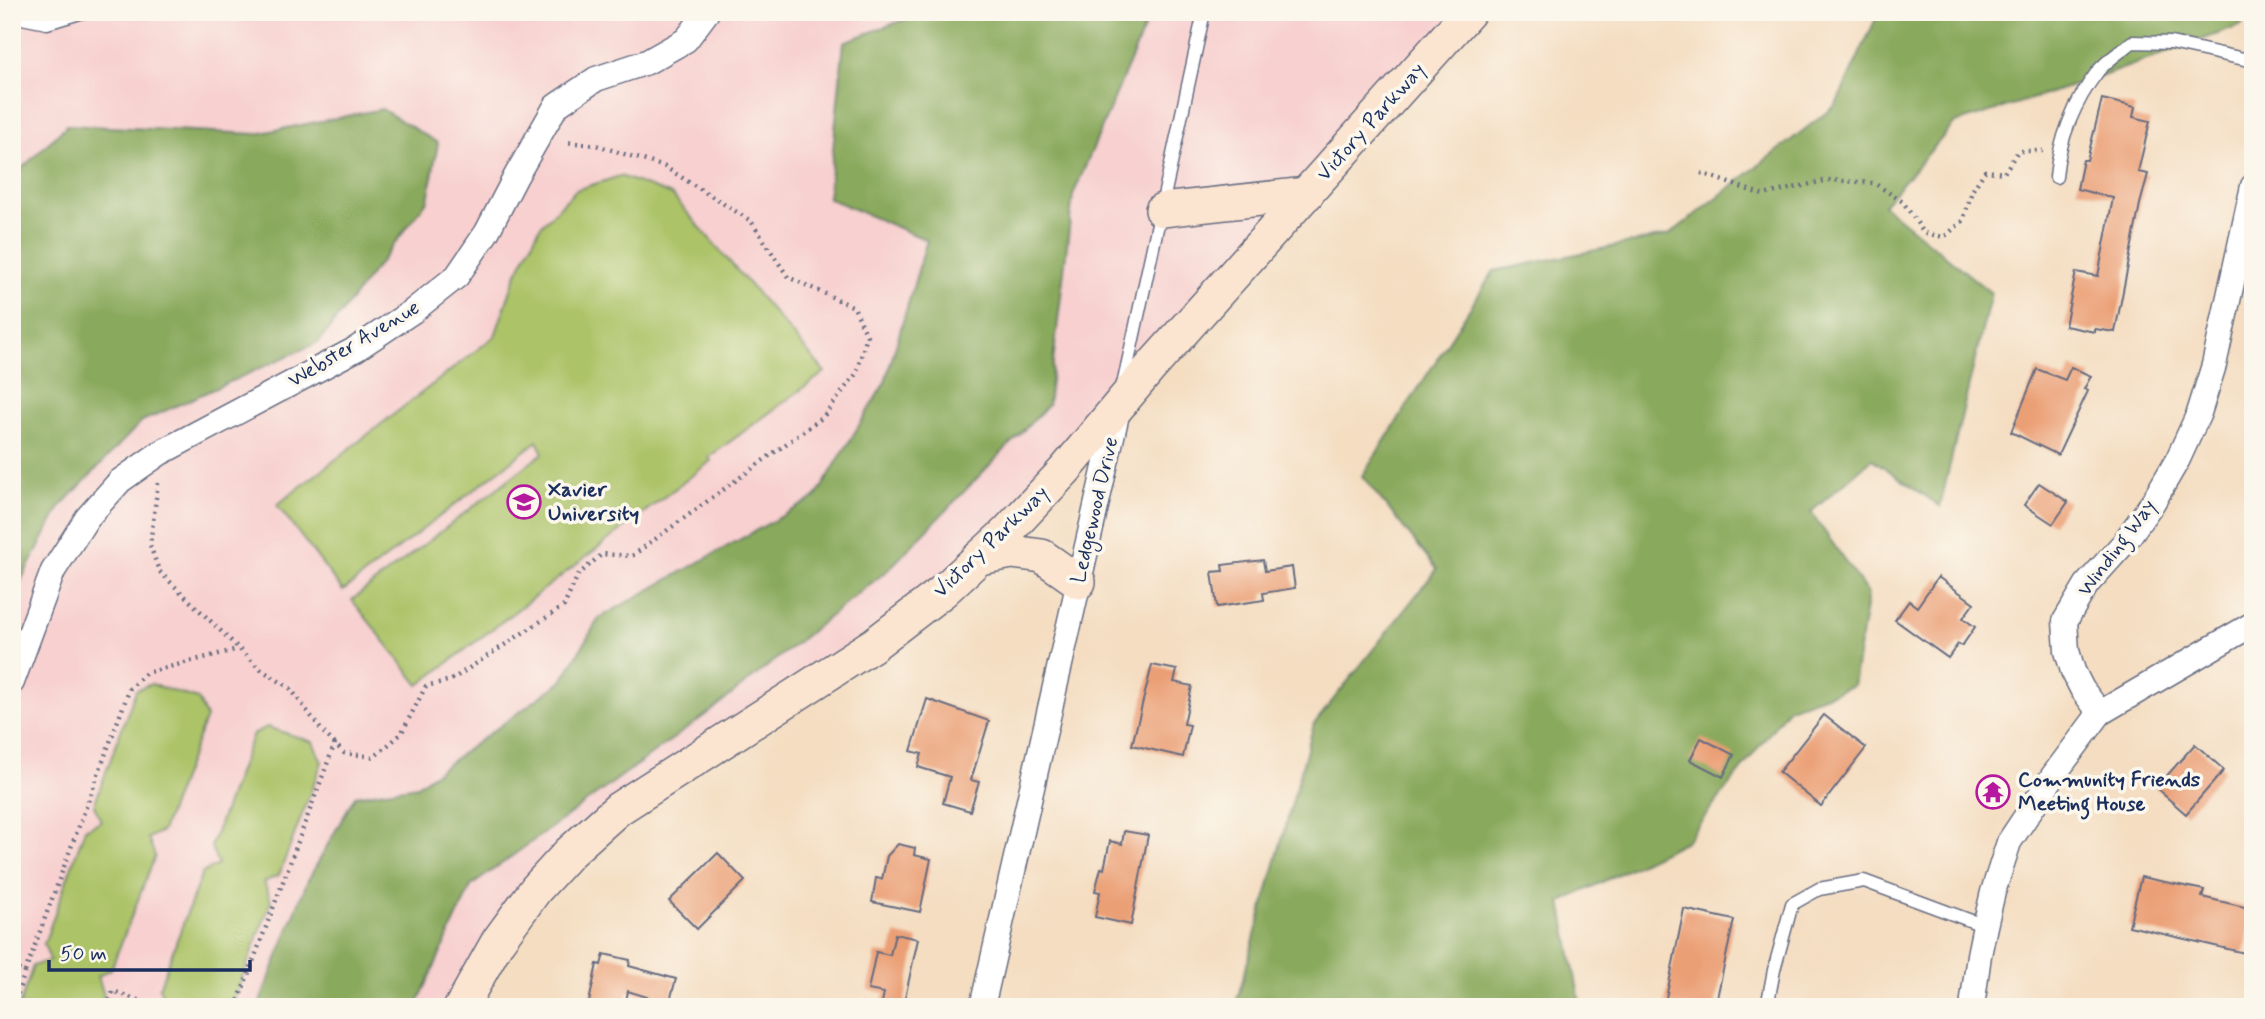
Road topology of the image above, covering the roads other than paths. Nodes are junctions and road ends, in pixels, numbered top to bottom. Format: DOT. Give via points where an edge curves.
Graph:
graph roads {
  1 [pos="83,12"];
  2 [pos="707,12"];
  3 [pos="1204,12"];
  4 [pos="1469,12"];
  5 [pos="12,16"];
  6 [pos="2253,61"];
  7 [pos="2056,177"];
  8 [pos="2253,186"];
  9 [pos="1307,194"];
  10 [pos="1162,210"];
  11 [pos="1119,402"];
  12 [pos="979,558"];
  13 [pos="1079,582"];
  14 [pos="2253,624"];
  15 [pos="12,682"];
  16 [pos="2100,713"];
  17 [pos="1985,926"];
  18 [pos="461,1007"];
  19 [pos="982,1007"];
  20 [pos="1767,1007"];
  21 [pos="1972,1007"];
  1 -- 5 [label="lane" via="47,23"];
  2 -- 15 [label="street, Webster Avenue" via="686,40 646,62 596,79 556,106 487,232 457,275 412,311 356,349 160,453 120,481 53,570"];
  3 -- 10 [label="lane, Ledgewood Drive"];
  4 -- 9 [label="street, Victory Parkway"];
  6 -- 7 [label="lane" via="2171,43 2132,42 2099,69 2076,107 2058,151"];
  8 -- 16 [label="street, Winding Way" via="2199,413 2153,502 2087,584 2064,621 2073,671"];
  9 -- 10 [label="street"];
  9 -- 11 [label="street, Victory Parkway"];
  10 -- 11 [label="lane, Ledgewood Drive"];
  11 -- 12 [label="street, Victory Parkway" via="1065,470"];
  11 -- 13 [label="street, Ledgewood Drive"];
  12 -- 13 [label="street" via="1012,552 1042,556"];
  12 -- 18 [label="street, Victory Parkway" via="873,645 618,809 536,889 498,940"];
  13 -- 19 [label="street, Ledgewood Drive"];
  14 -- 16 [label="street"];
  16 -- 17 [label="street" via="2010,842"];
  17 -- 20 [label="lane" via="1864,881 1819,889 1792,904"];
  17 -- 21 [label="street"];
}
